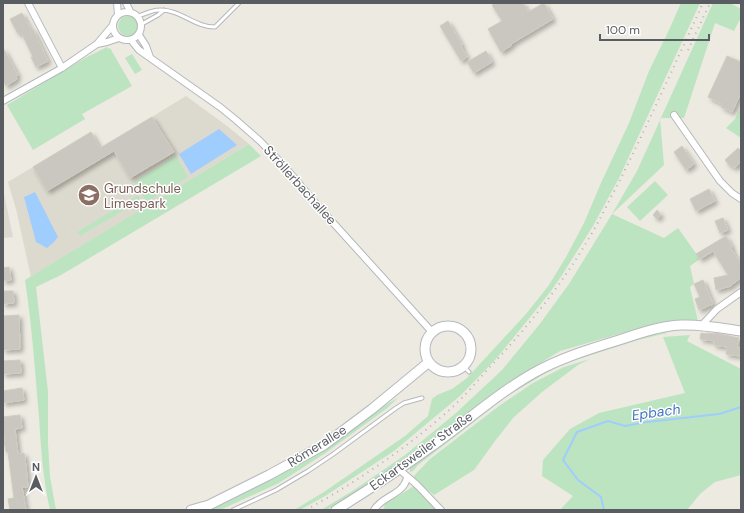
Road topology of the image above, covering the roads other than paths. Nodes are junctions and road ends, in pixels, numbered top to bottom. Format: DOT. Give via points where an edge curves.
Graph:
graph roads {
  1 [pos="28,3"];
  2 [pos="117,3"];
  3 [pos="126,3"];
  4 [pos="239,3"];
  5 [pos="164,10"];
  6 [pos="130,11"];
  7 [pos="118,15"];
  8 [pos="138,16"];
  9 [pos="142,24"];
  10 [pos="113,25"];
  11 [pos="139,35"];
  12 [pos="119,38"];
  13 [pos="131,40"];
  14 [pos="97,44"];
  15 [pos="150,57"];
  16 [pos="62,68"];
  17 [pos="4,99"];
  18 [pos="674,115"];
  19 [pos="741,199"];
  20 [pos="741,292"];
  21 [pos="702,325"];
  22 [pos="741,331"];
  23 [pos="432,332"];
  24 [pos="429,362"];
  25 [pos="422,398"];
  26 [pos="399,469"];
  27 [pos="407,478"];
  28 [pos="191,510"];
  29 [pos="233,510"];
  30 [pos="336,510"];
  31 [pos="374,510"];
  32 [pos="441,510"];
  1 -- 16 [label="street"];
  2 -- 7 [label="street"];
  3 -- 6 [label="street"];
  4 -- 5 [label="lane" via="215,27 202,26 174,12"];
  5 -- 8 [label="lane"];
  5 -- 9 [label="lane"];
  6 -- 7 [label="street"];
  6 -- 8 [label="street"];
  7 -- 10 [label="street"];
  8 -- 9 [label="street"];
  9 -- 11 [label="street"];
  10 -- 12 [label="street"];
  10 -- 14 [label="street"];
  11 -- 13 [label="street"];
  11 -- 15 [label="street, Ströllerbachallee"];
  12 -- 13 [label="street"];
  12 -- 14 [label="street"];
  13 -- 15 [label="street, Ströllerbachallee" via="139,50"];
  14 -- 16 [label="street"];
  15 -- 23 [label="street, Ströllerbachallee" via="236,120 260,141"];
  16 -- 17 [label="street"];
  18 -- 19 [label="street" via="720,181"];
  20 -- 21 [label="street" via="717,309"];
  21 -- 22 [label="street, Eckartsweiler Straße"];
  21 -- 26 [label="street, Eckartsweiler Straße" via="661,327 592,348 542,368 487,403"];
  23 -- 24 [label="street" via="425,349"];
  23 -- 24 [label="street" via="442,327 457,328 468,338 470,353 466,369 441,371"];
  24 -- 28 [label="street, Römerallee" via="324,445 209,505"];
  25 -- 29 [label="lane" via="404,403 308,471 276,490"];
  26 -- 27 [label="street"];
  26 -- 30 [label="street, Eckartsweiler Straße"];
  27 -- 31 [label="street" via="401,489 382,501"];
  27 -- 32 [label="street"];
}
